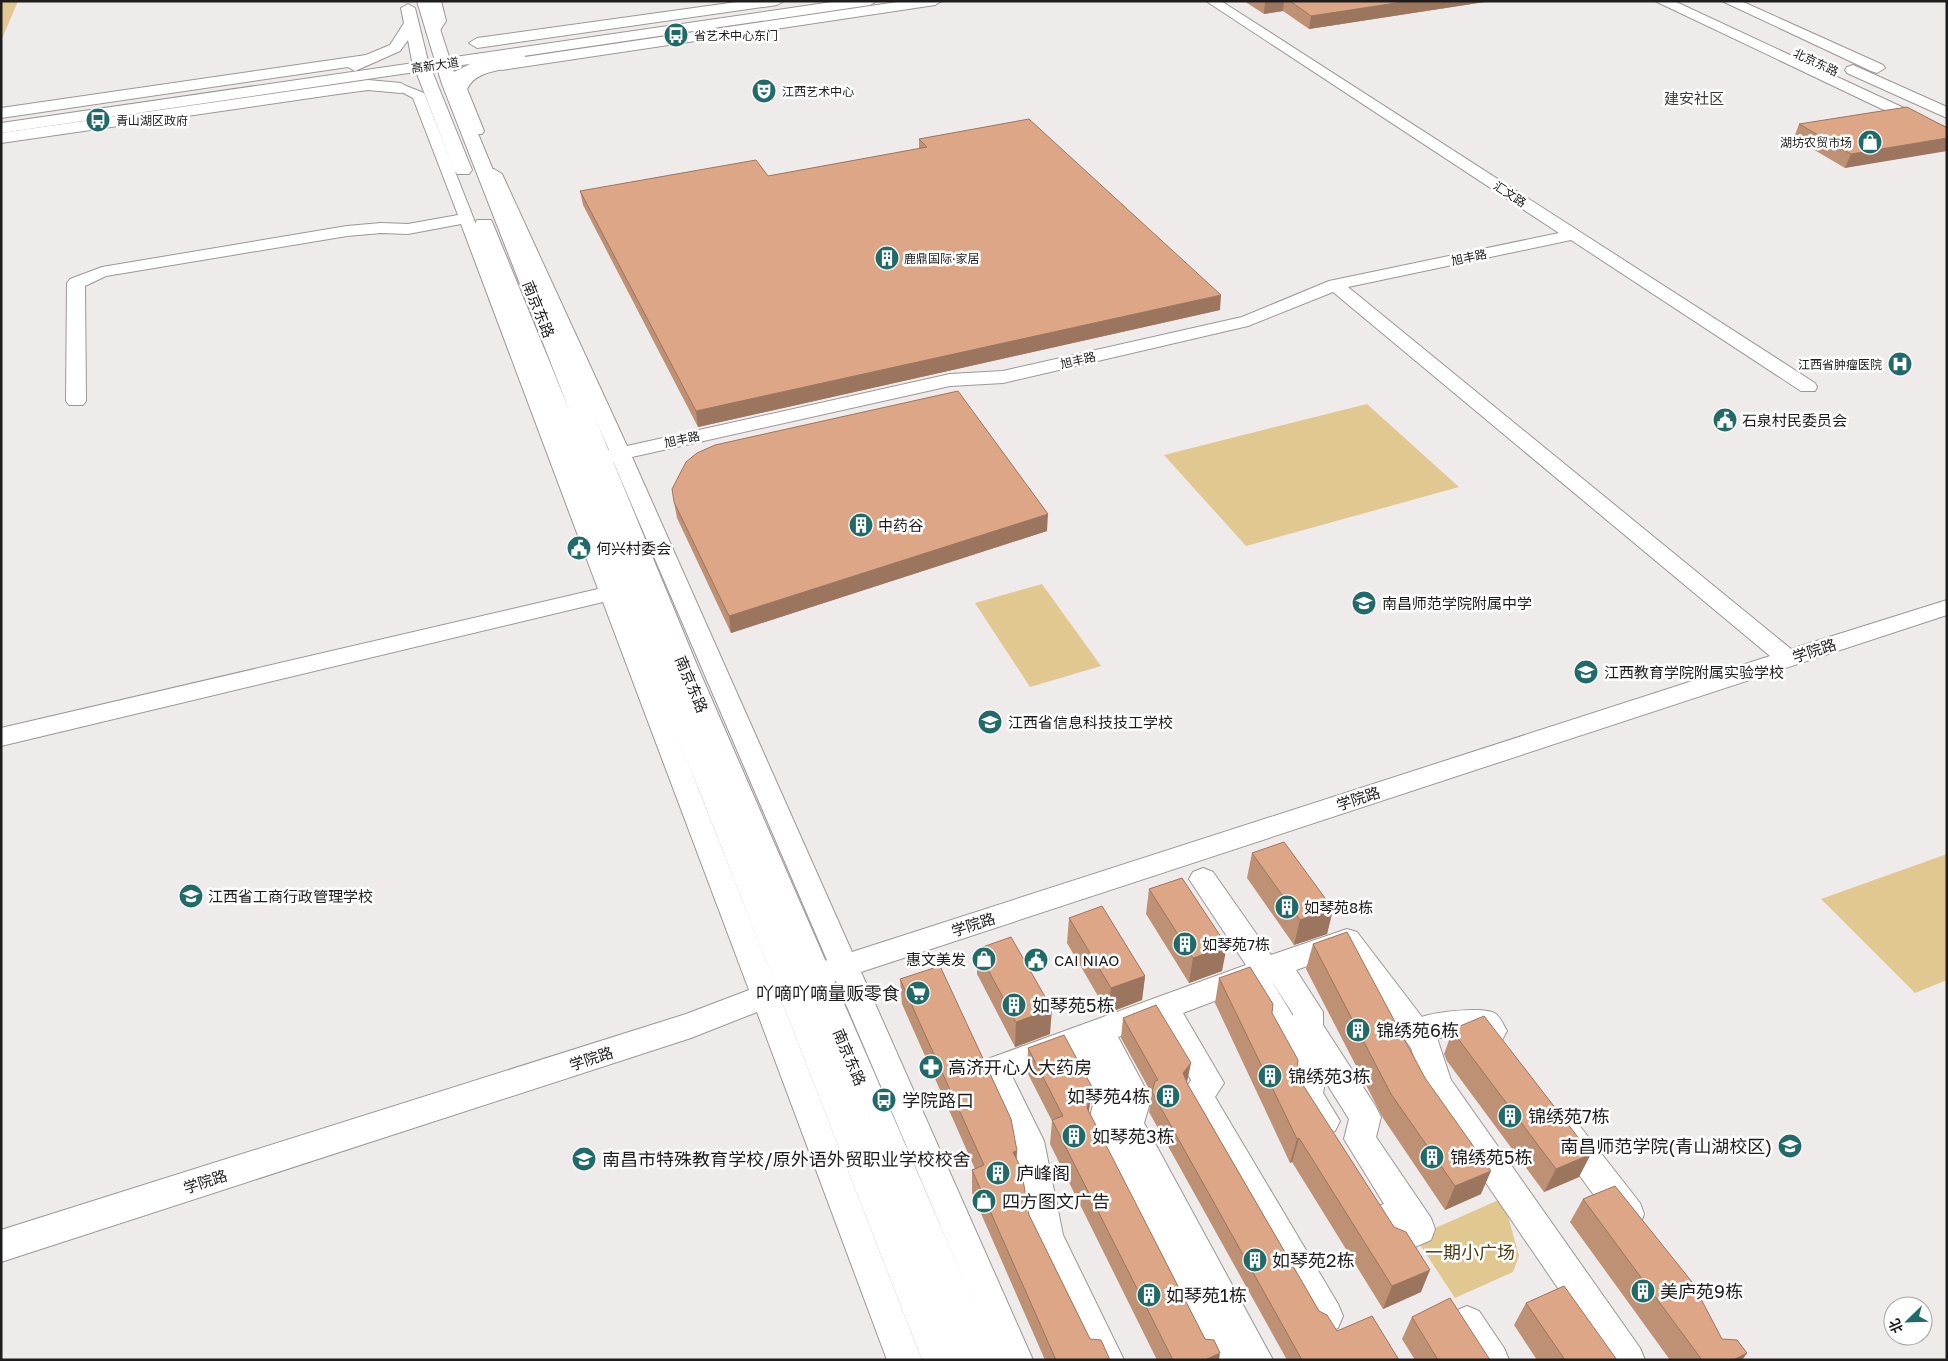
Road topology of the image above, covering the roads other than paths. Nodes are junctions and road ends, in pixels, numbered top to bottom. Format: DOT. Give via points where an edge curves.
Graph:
graph roads {
  1 [pos="435,1"];
  2 [pos="776,1"];
  3 [pos="829,1"];
  4 [pos="870,1"];
  5 [pos="935,1"];
  6 [pos="1212,1"];
  7 [pos="1662,1"];
  8 [pos="1685,1"];
  9 [pos="1729,1"];
  10 [pos="1712,5"];
  11 [pos="477,43"];
  12 [pos="554,44"];
  13 [pos="372,59"];
  14 [pos="434,60"];
  15 [pos="502,65"];
  16 [pos="326,74"];
  17 [pos="279,88"];
  18 [pos="401,88"];
  19 [pos="1947,99"];
  20 [pos="1,112"];
  21 [pos="1947,113"];
  22 [pos="1,121"];
  23 [pos="1947,122"];
  24 [pos="1,128"];
  25 [pos="1947,135"];
  26 [pos="1,138"];
  27 [pos="467,218"];
  28 [pos="1573,235"];
  29 [pos="1335,285"];
  30 [pos="1808,387"];
  31 [pos="76,401"];
  32 [pos="599,457"];
  33 [pos="620,591"];
  34 [pos="1947,607"];
  35 [pos="1788,659"];
  36 [pos="1,737"];
  37 [pos="1203,879"];
  38 [pos="844,966"];
  39 [pos="1265,970"];
  40 [pos="804,981"];
  41 [pos="765,996"];
  42 [pos="1164,1007"];
  43 [pos="1416,1032"];
  44 [pos="1087,1035"];
  45 [pos="1509,1055"];
  46 [pos="1550,1111"];
  47 [pos="1647,1237"];
  48 [pos="1,1246"];
  49 [pos="1326,1316"];
  50 [pos="1467,1323"];
  51 [pos="904,1360"];
  52 [pos="942,1360"];
  53 [pos="979,1360"];
  54 [pos="1016,1360"];
  55 [pos="1107,1360"];
  56 [pos="1221,1360"];
  57 [pos="1256,1360"];
  58 [pos="1492,1360"];
  59 [pos="1628,1360"];
  1 -- 14 [label="street" via="440,21"];
  2 -- 11 [label="main road"];
  3 -- 12 [label="main road, 高新大道"];
  4 -- 12 [label="main road, 高新大道"];
  5 -- 15 [label="main road"];
  6 -- 28 [label="street, 汇文路"];
  7 -- 25 [label="main road"];
  8 -- 23 [label="main road, 北京东路"];
  9 -- 19 [label="main road"];
  10 -- 21 [label="main road, 北京东路"];
  11 -- 12 [label="main road"];
  11 -- 14 [label="main road"];
  12 -- 14 [label="main road, 高新大道"];
  13 -- 14 [label="main road" via="395,48"];
  13 -- 16 [label="main road"];
  13 -- 20 [label="main road"];
  14 -- 16 [label="main road, 高新大道"];
  14 -- 17 [label="main road, 高新大道"];
  14 -- 17 [label="main road" via="423,88 384,81"];
  14 -- 18 [label="street" via="419,96"];
  14 -- 27 [label="street"];
  14 -- 32 [label="main road, 南京东路"];
  14 -- 32 [label="main road, 南京东路"];
  15 -- 32 [label="street" via="472,75 460,89 505,200"];
  16 -- 22 [label="main road, 高新大道"];
  17 -- 24 [label="main road, 高新大道"];
  18 -- 26 [label="main road" via="368,86 338,89"];
  27 -- 31 [label="street" via="408,229 347,231 102,272 76,283"];
  27 -- 33 [label="street"];
  28 -- 29 [label="street, 旭丰路"];
  28 -- 30 [label="street, 汇文路"];
  29 -- 32 [label="street, 旭丰路" via="1248,321 1002,377 950,380"];
  29 -- 35 [label="street"];
  32 -- 33 [label="main road, 南京东路"];
  32 -- 38 [label="street"];
  32 -- 40 [label="main road, 南京东路"];
  33 -- 36 [label="street"];
  33 -- 40 [label="main road, 南京东路"];
  33 -- 41 [label="street"];
  34 -- 35 [label="street, 学院路"];
  35 -- 38 [label="street, 学院路"];
  37 -- 39 [label="street"];
  38 -- 40 [label="street, 学院路"];
  38 -- 54 [label="street"];
  39 -- 39 [label="street" via="1284,1026 1283,1037 1310,1082 1307,1095 1400,1238 1419,1230 1360,1139 1365,1117 1308,1027 1308,1012"];
  39 -- 42 [label="street"];
  39 -- 43 [label="street" via="1348,940"];
  40 -- 41 [label="street, 学院路"];
  40 -- 52 [label="main road, 南京东路"];
  40 -- 53 [label="main road, 南京东路"];
  41 -- 48 [label="street, 学院路" via="691,1026"];
  41 -- 51 [label="street"];
  42 -- 44 [label="street"];
  42 -- 49 [label="street" via="1209,1082 1197,1094"];
  43 -- 45 [label="street" via="1432,1026 1486,1023"];
  43 -- 59 [label="street" via="1424,1042 1437,1086"];
  44 -- 55 [label="street" via="993,1070 1028,1141 1047,1237"];
  44 -- 56 [label="street" via="1109,1104 1102,1131"];
  44 -- 57 [label="street" via="1136,1099 1128,1124"];
  46 -- 47 [label="street"];
  50 -- 58 [label="street"];
}
